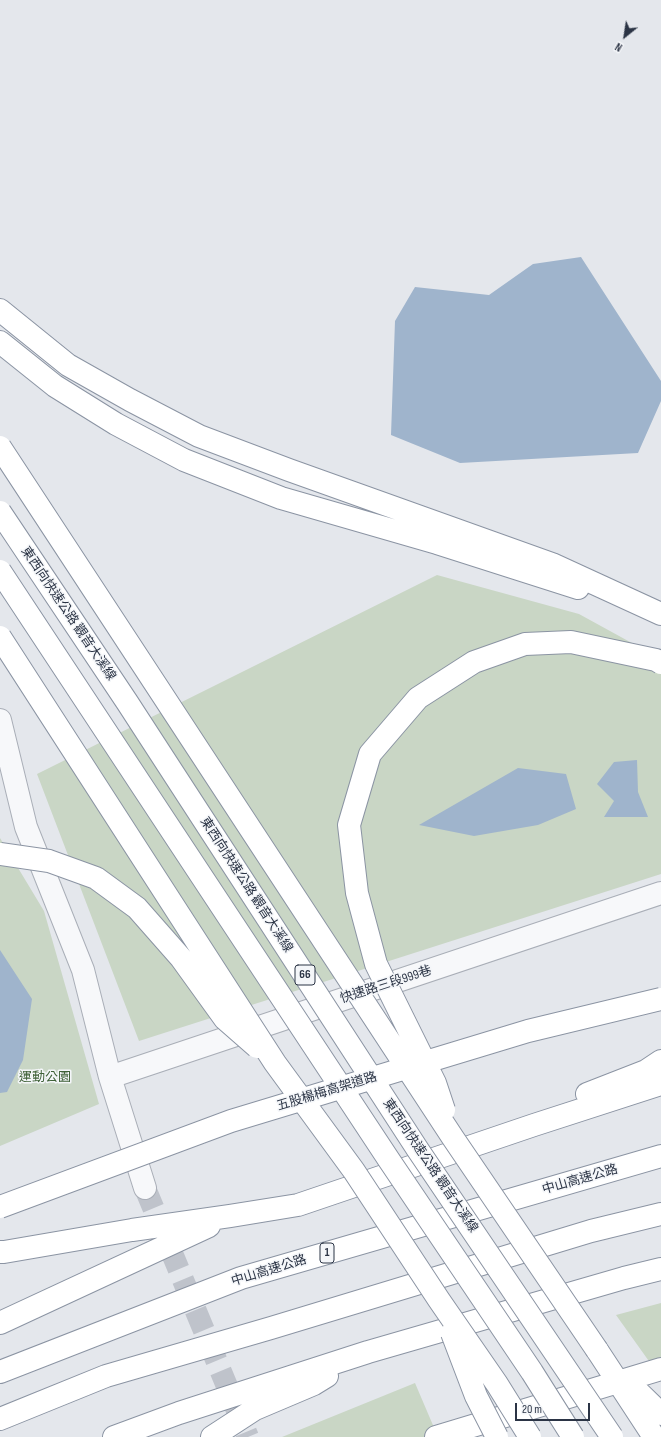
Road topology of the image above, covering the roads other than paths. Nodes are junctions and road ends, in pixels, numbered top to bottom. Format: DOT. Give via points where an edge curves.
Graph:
graph roads {
  1 [pos="0,310"];
  2 [pos="0,342"];
  3 [pos="0,447"];
  4 [pos="0,512"];
  5 [pos="0,571"];
  6 [pos="661,615"];
  7 [pos="0,637"];
  8 [pos="661,663"];
  9 [pos="0,720"];
  10 [pos="0,783"];
  11 [pos="26,827"];
  12 [pos="0,854"];
  13 [pos="661,893"];
  14 [pos="661,1000"];
  15 [pos="661,1061"];
  16 [pos="276,1063"];
  17 [pos="110,1077"];
  18 [pos="661,1084"];
  19 [pos="534,1125"];
  20 [pos="453,1138"];
  21 [pos="661,1156"];
  22 [pos="145,1188"];
  23 [pos="0,1207"];
  24 [pos="661,1214"];
  25 [pos="230,1216"];
  26 [pos="2,1252"];
  27 [pos="661,1269"];
  28 [pos="439,1300"];
  29 [pos="0,1322"];
  30 [pos="596,1350"];
  31 [pos="368,1352"];
  32 [pos="661,1369"];
  33 [pos="0,1372"];
  34 [pos="661,1414"];
  35 [pos="0,1419"];
  36 [pos="114,1437"];
  37 [pos="212,1437"];
  38 [pos="436,1437"];
  39 [pos="497,1437"];
  40 [pos="530,1437"];
  41 [pos="573,1437"];
  42 [pos="612,1437"];
  43 [pos="654,1437"];
  1 -- 6 [label="highway" via="68,365 199,436 552,564"];
  2 -- 6 [label="highway" via="55,386 116,424 184,460 281,498 437,543"];
  3 -- 20 [label="highway, bridge"];
  4 -- 42 [label="highway, 東西向快速公路 觀音大溪線 / 66, bridge" via="131,708 418,1150"];
  5 -- 41 [label="highway, 66, bridge"];
  7 -- 16 [label="highway, bridge"];
  8 -- 20 [label="highway, bridge" via="571,642 525,644 474,662 418,698 370,754 348,825 357,893 376,964 435,1083"];
  9 -- 11 [label="street"];
  10 -- 11 [label="street"];
  11 -- 17 [label="street" via="82,970"];
  12 -- 16 [label="highway, bridge" via="49,861 96,878 137,908 181,958 225,1019"];
  13 -- 17 [label="street, 快速路三段999巷"];
  14 -- 23 [label="highway, 五股楊梅高架道路, bridge" via="528,1031 231,1121"];
  15 -- 19 [label="highway" via="646,1071 590,1092"];
  16 -- 28 [label="highway, bridge" via="354,1171"];
  17 -- 22 [label="street"];
  18 -- 19 [label="highway"];
  19 -- 25 [label="highway" via="298,1205"];
  20 -- 30 [label="highway, bridge"];
  21 -- 33 [label="highway, 中山高速公路 / 1" via="241,1278"];
  24 -- 35 [label="highway" via="591,1231 106,1376"];
  25 -- 26 [label="highway"];
  25 -- 29 [label="highway"];
  27 -- 31 [label="highway"];
  28 -- 39 [label="highway, bridge" via="476,1396"];
  28 -- 40 [label="highway, bridge"];
  30 -- 34 [label="highway"];
  30 -- 43 [label="highway"];
  31 -- 36 [label="highway" via="179,1413"];
  31 -- 37 [label="highway" via="314,1384 255,1410"];
  32 -- 38 [label="highway, bridge"];
}
